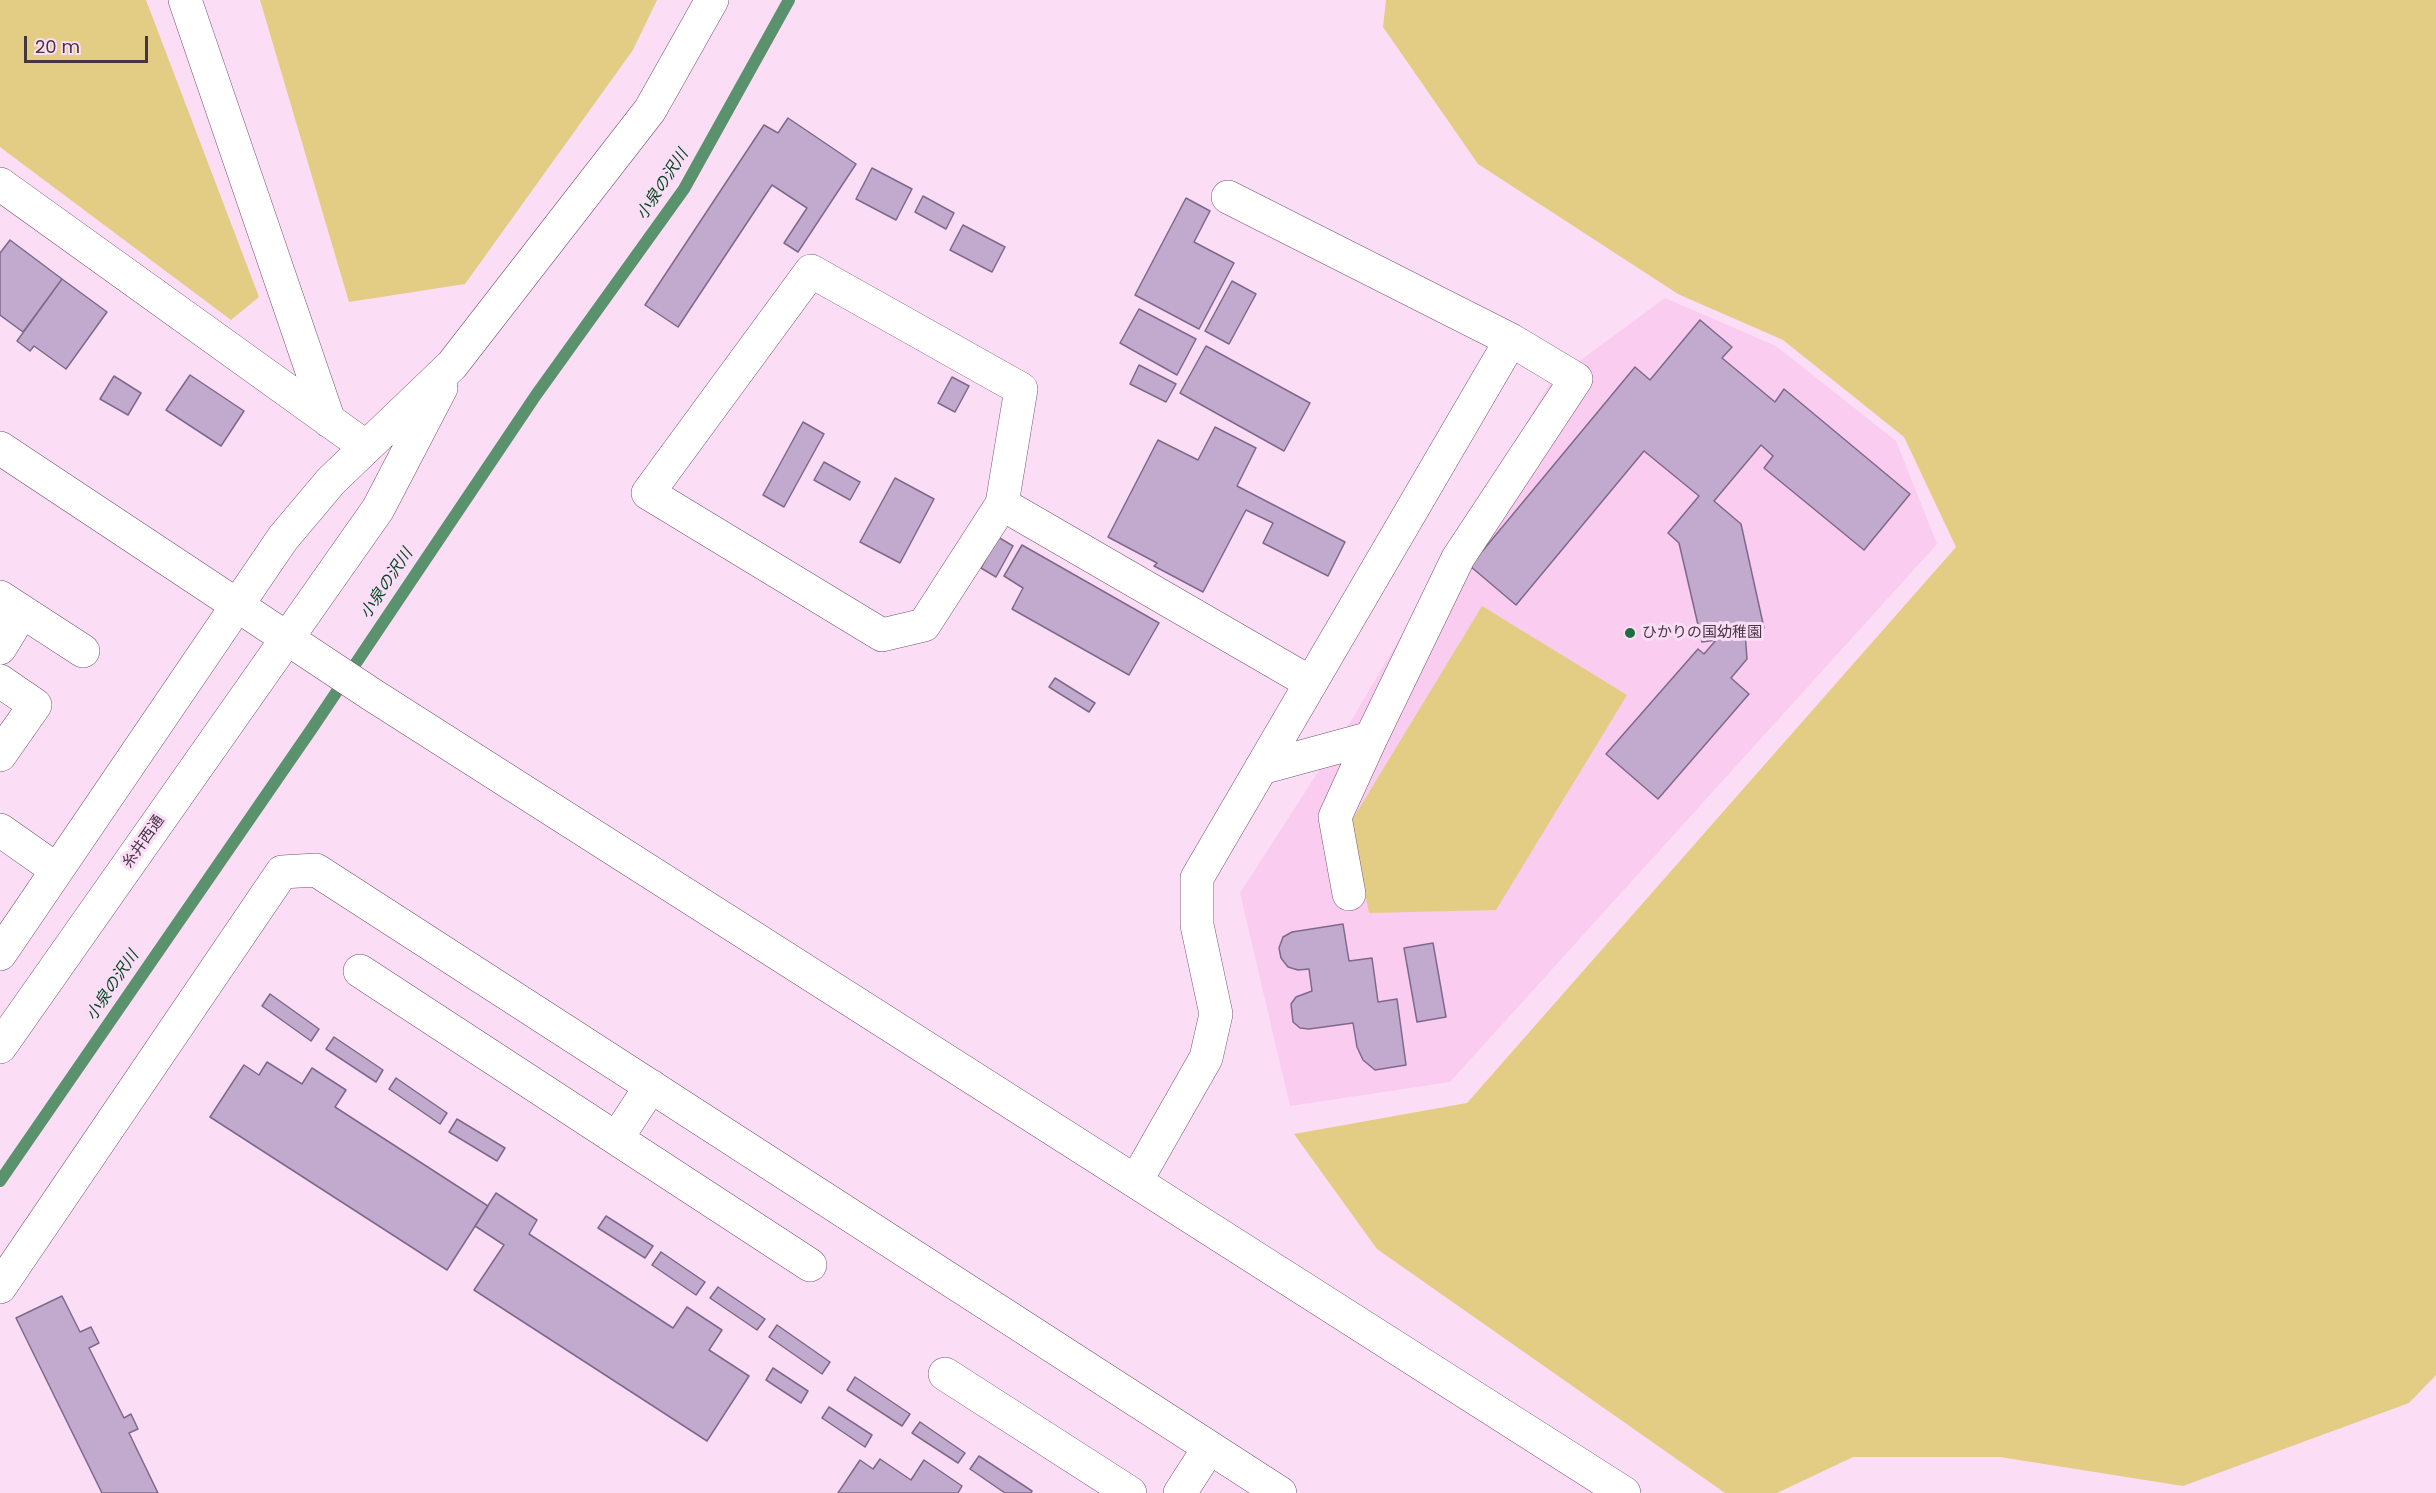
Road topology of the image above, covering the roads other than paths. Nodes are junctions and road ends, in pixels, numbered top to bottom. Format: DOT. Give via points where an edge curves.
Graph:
graph roads {
  1 [pos="185,0"];
  2 [pos="712,0"];
  3 [pos="0,184"];
  4 [pos="1228,197"];
  5 [pos="1511,340"];
  6 [pos="452,365"];
  7 [pos="329,421"];
  8 [pos="366,447"];
  9 [pos="0,448"];
  10 [pos="1002,504"];
  11 [pos="11,604"];
  12 [pos="238,605"];
  13 [pos="289,639"];
  14 [pos="0,648"];
  15 [pos="83,651"];
  16 [pos="0,681"];
  17 [pos="1311,683"];
  18 [pos="1371,738"];
  19 [pos="0,755"];
  20 [pos="1261,768"];
  21 [pos="0,830"];
  22 [pos="57,870"];
  23 [pos="1349,894"];
  24 [pos="0,954"];
  25 [pos="360,970"];
  26 [pos="0,1047"];
  27 [pos="651,1086"];
  28 [pos="616,1138"];
  29 [pos="1136,1181"];
  30 [pos="810,1265"];
  31 [pos="0,1287"];
  32 [pos="945,1374"];
  33 [pos="1209,1448"];
  34 [pos="1130,1493"];
  35 [pos="1180,1493"];
  36 [pos="1280,1493"];
  37 [pos="1624,1493"];
  1 -- 7 [label="street"];
  2 -- 6 [label="street" via="650,110"];
  3 -- 7 [label="street"];
  4 -- 5 [label="street"];
  5 -- 17 [label="street"];
  5 -- 18 [label="street" via="1575,379 1458,558"];
  6 -- 8 [label="street"];
  6 -- 13 [label="street, 糸井西通" via="378,509"];
  7 -- 8 [label="street"];
  8 -- 12 [label="street" via="283,538"];
  9 -- 12 [label="street"];
  10 -- 10 [label="street" via="1021,389 811,271 648,493 882,635 924,625"];
  10 -- 17 [label="street"];
  11 -- 14 [label="street"];
  11 -- 15 [label="street"];
  12 -- 13 [label="street"];
  12 -- 22 [label="street"];
  13 -- 26 [label="street, 糸井西通"];
  13 -- 29 [label="street"];
  16 -- 19 [label="street" via="35,705"];
  17 -- 20 [label="street"];
  18 -- 20 [label="street"];
  18 -- 23 [label="street" via="1335,817"];
  20 -- 29 [label="street" via="1197,878 1197,925 1216,1014 1206,1058"];
  21 -- 22 [label="street"];
  22 -- 24 [label="street"];
  25 -- 28 [label="street"];
  27 -- 28 [label="street"];
  27 -- 31 [label="street" via="316,870 282,872"];
  27 -- 33 [label="street"];
  28 -- 30 [label="street"];
  29 -- 37 [label="street"];
  32 -- 34 [label="street"];
  33 -- 35 [label="street"];
  33 -- 36 [label="street"];
}
